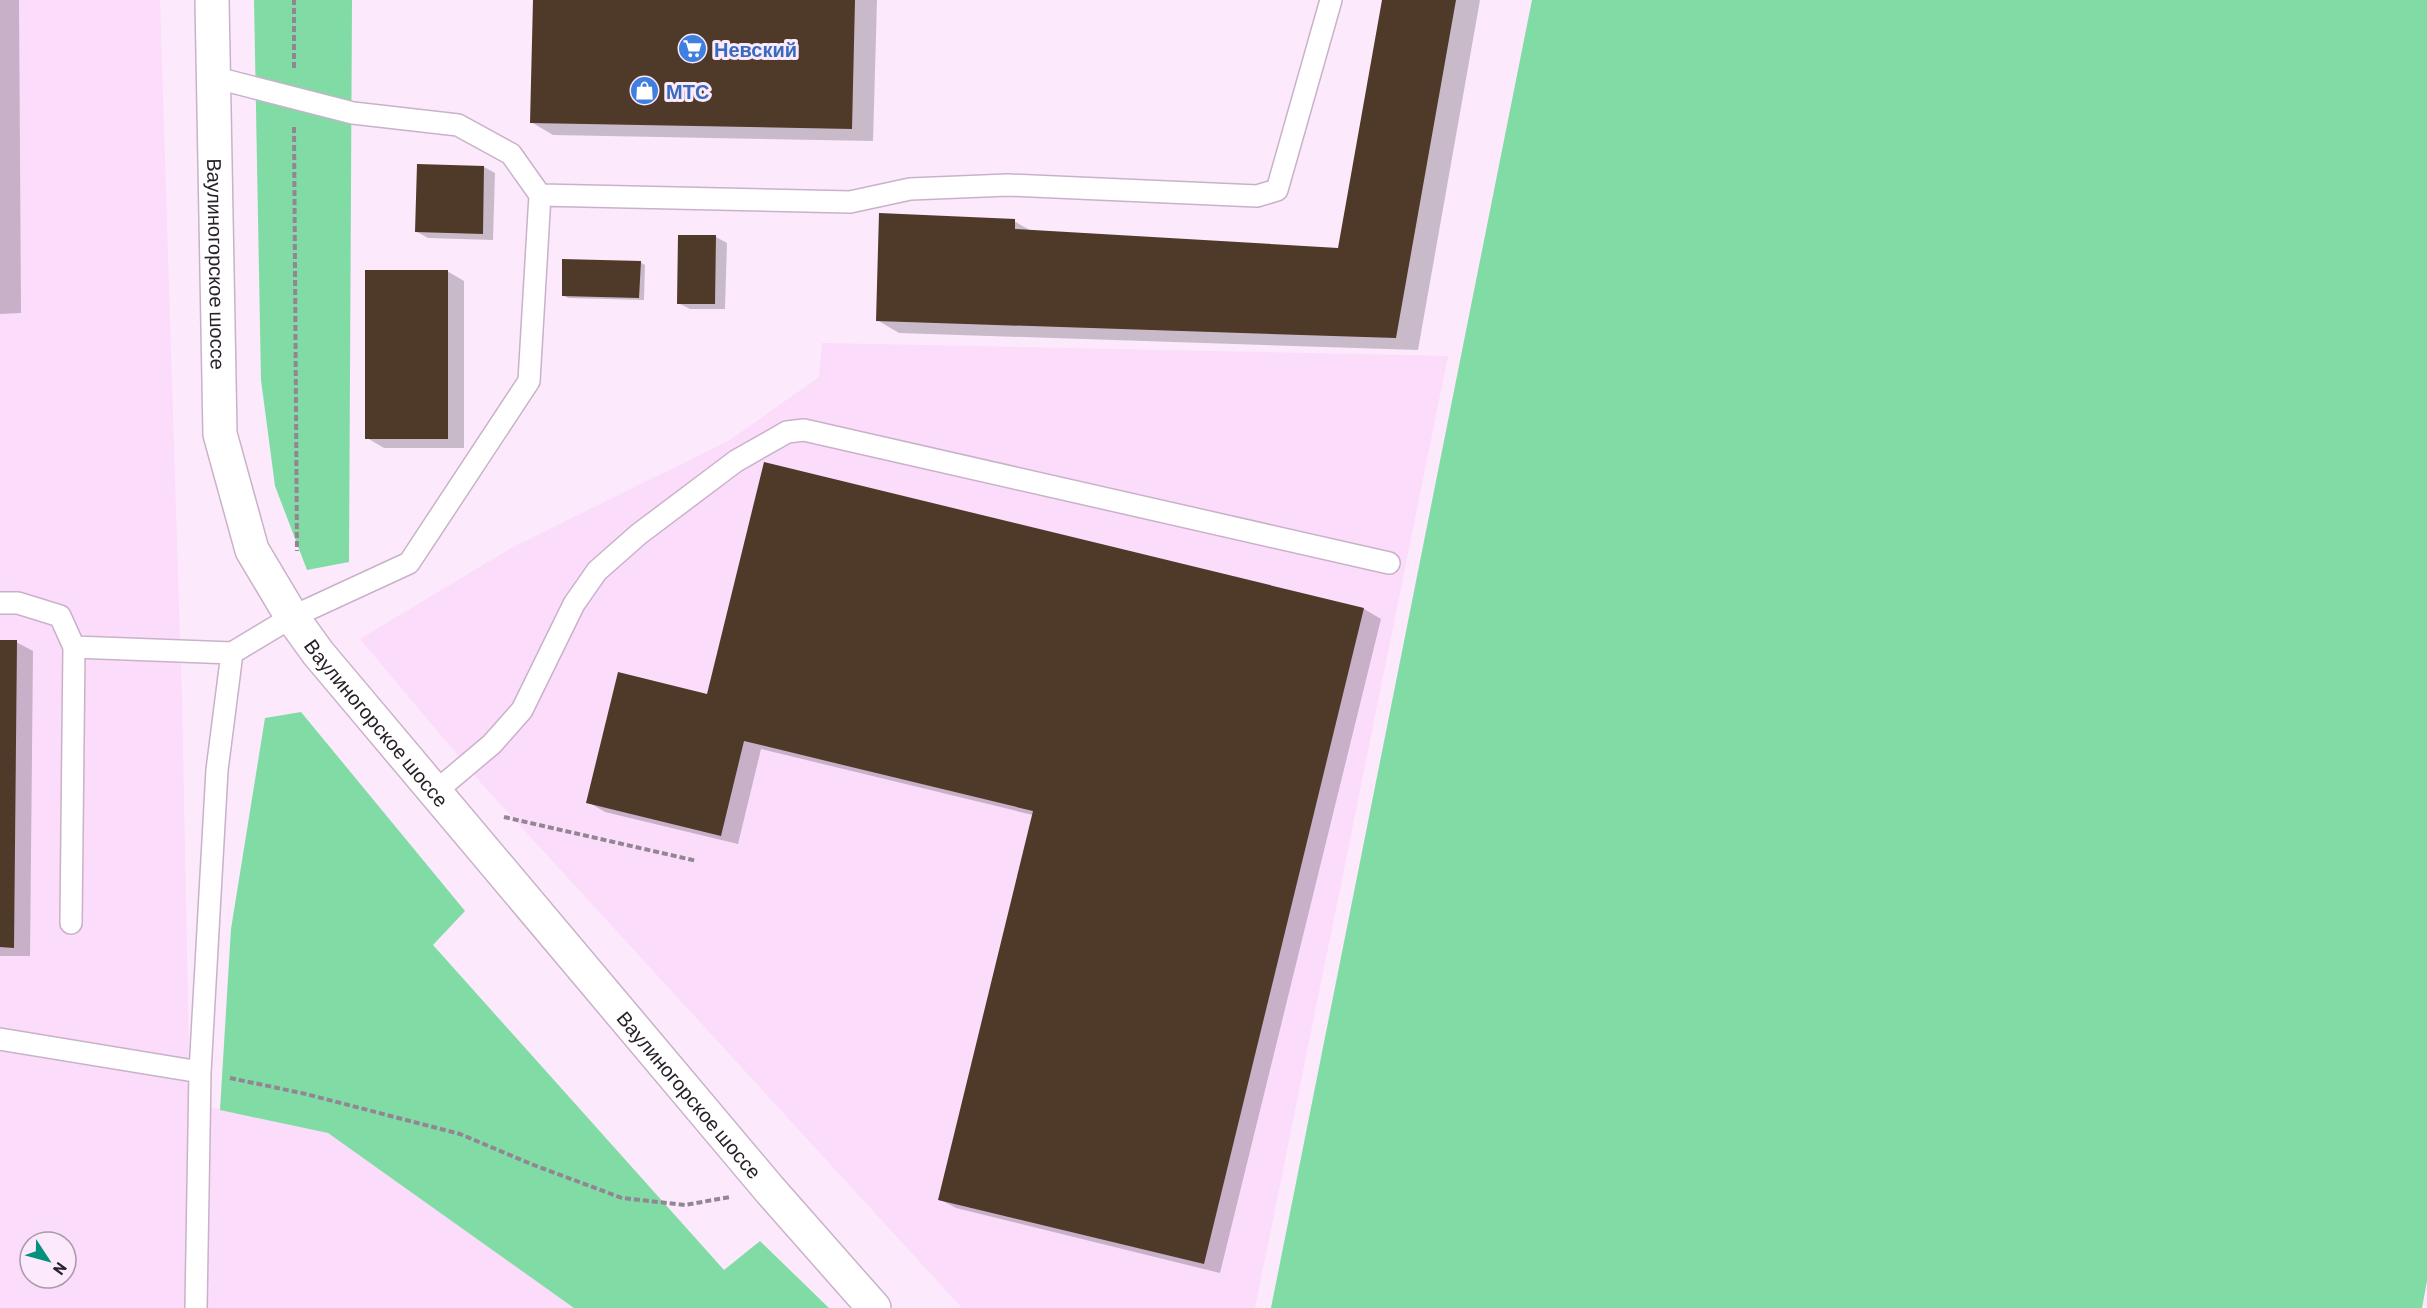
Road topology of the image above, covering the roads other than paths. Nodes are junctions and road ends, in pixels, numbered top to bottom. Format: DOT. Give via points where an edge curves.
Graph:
graph roads {
  1 [pos="212,0"];
  2 [pos="1331,0"];
  3 [pos="213,77"];
  4 [pos="540,195"];
  5 [pos="1389,563"];
  6 [pos="0,603"];
  7 [pos="292,617"];
  8 [pos="74,647"];
  9 [pos="232,653"];
  10 [pos="435,792"];
  11 [pos="71,923"];
  12 [pos="0,1039"];
  13 [pos="200,1072"];
  14 [pos="196,1308"];
  15 [pos="874,1308"];
  1 -- 3 [label="street, Ваулиногорское шоссе"];
  2 -- 4 [label="lane" via="1277,190 1257,196 1008,185 910,189 849,201"];
  3 -- 4 [label="lane" via="352,113 458,125 511,154"];
  3 -- 7 [label="street, Ваулиногорское шоссе" via="220,434 252,550"];
  4 -- 7 [label="lane" via="529,381 409,564"];
  5 -- 10 [label="lane" via="804,430 787,432 736,461 597,571 574,604 522,710 492,744"];
  6 -- 8 [label="lane" via="18,603 60,616"];
  7 -- 9 [label="lane"];
  7 -- 10 [label="street, Ваулиногорское шоссе"];
  8 -- 9 [label="lane"];
  8 -- 11 [label="lane"];
  9 -- 13 [label="lane" via="217,770"];
  10 -- 15 [label="street, Ваулиногорское шоссе"];
  12 -- 13 [label="lane"];
  13 -- 14 [label="lane"];
}
